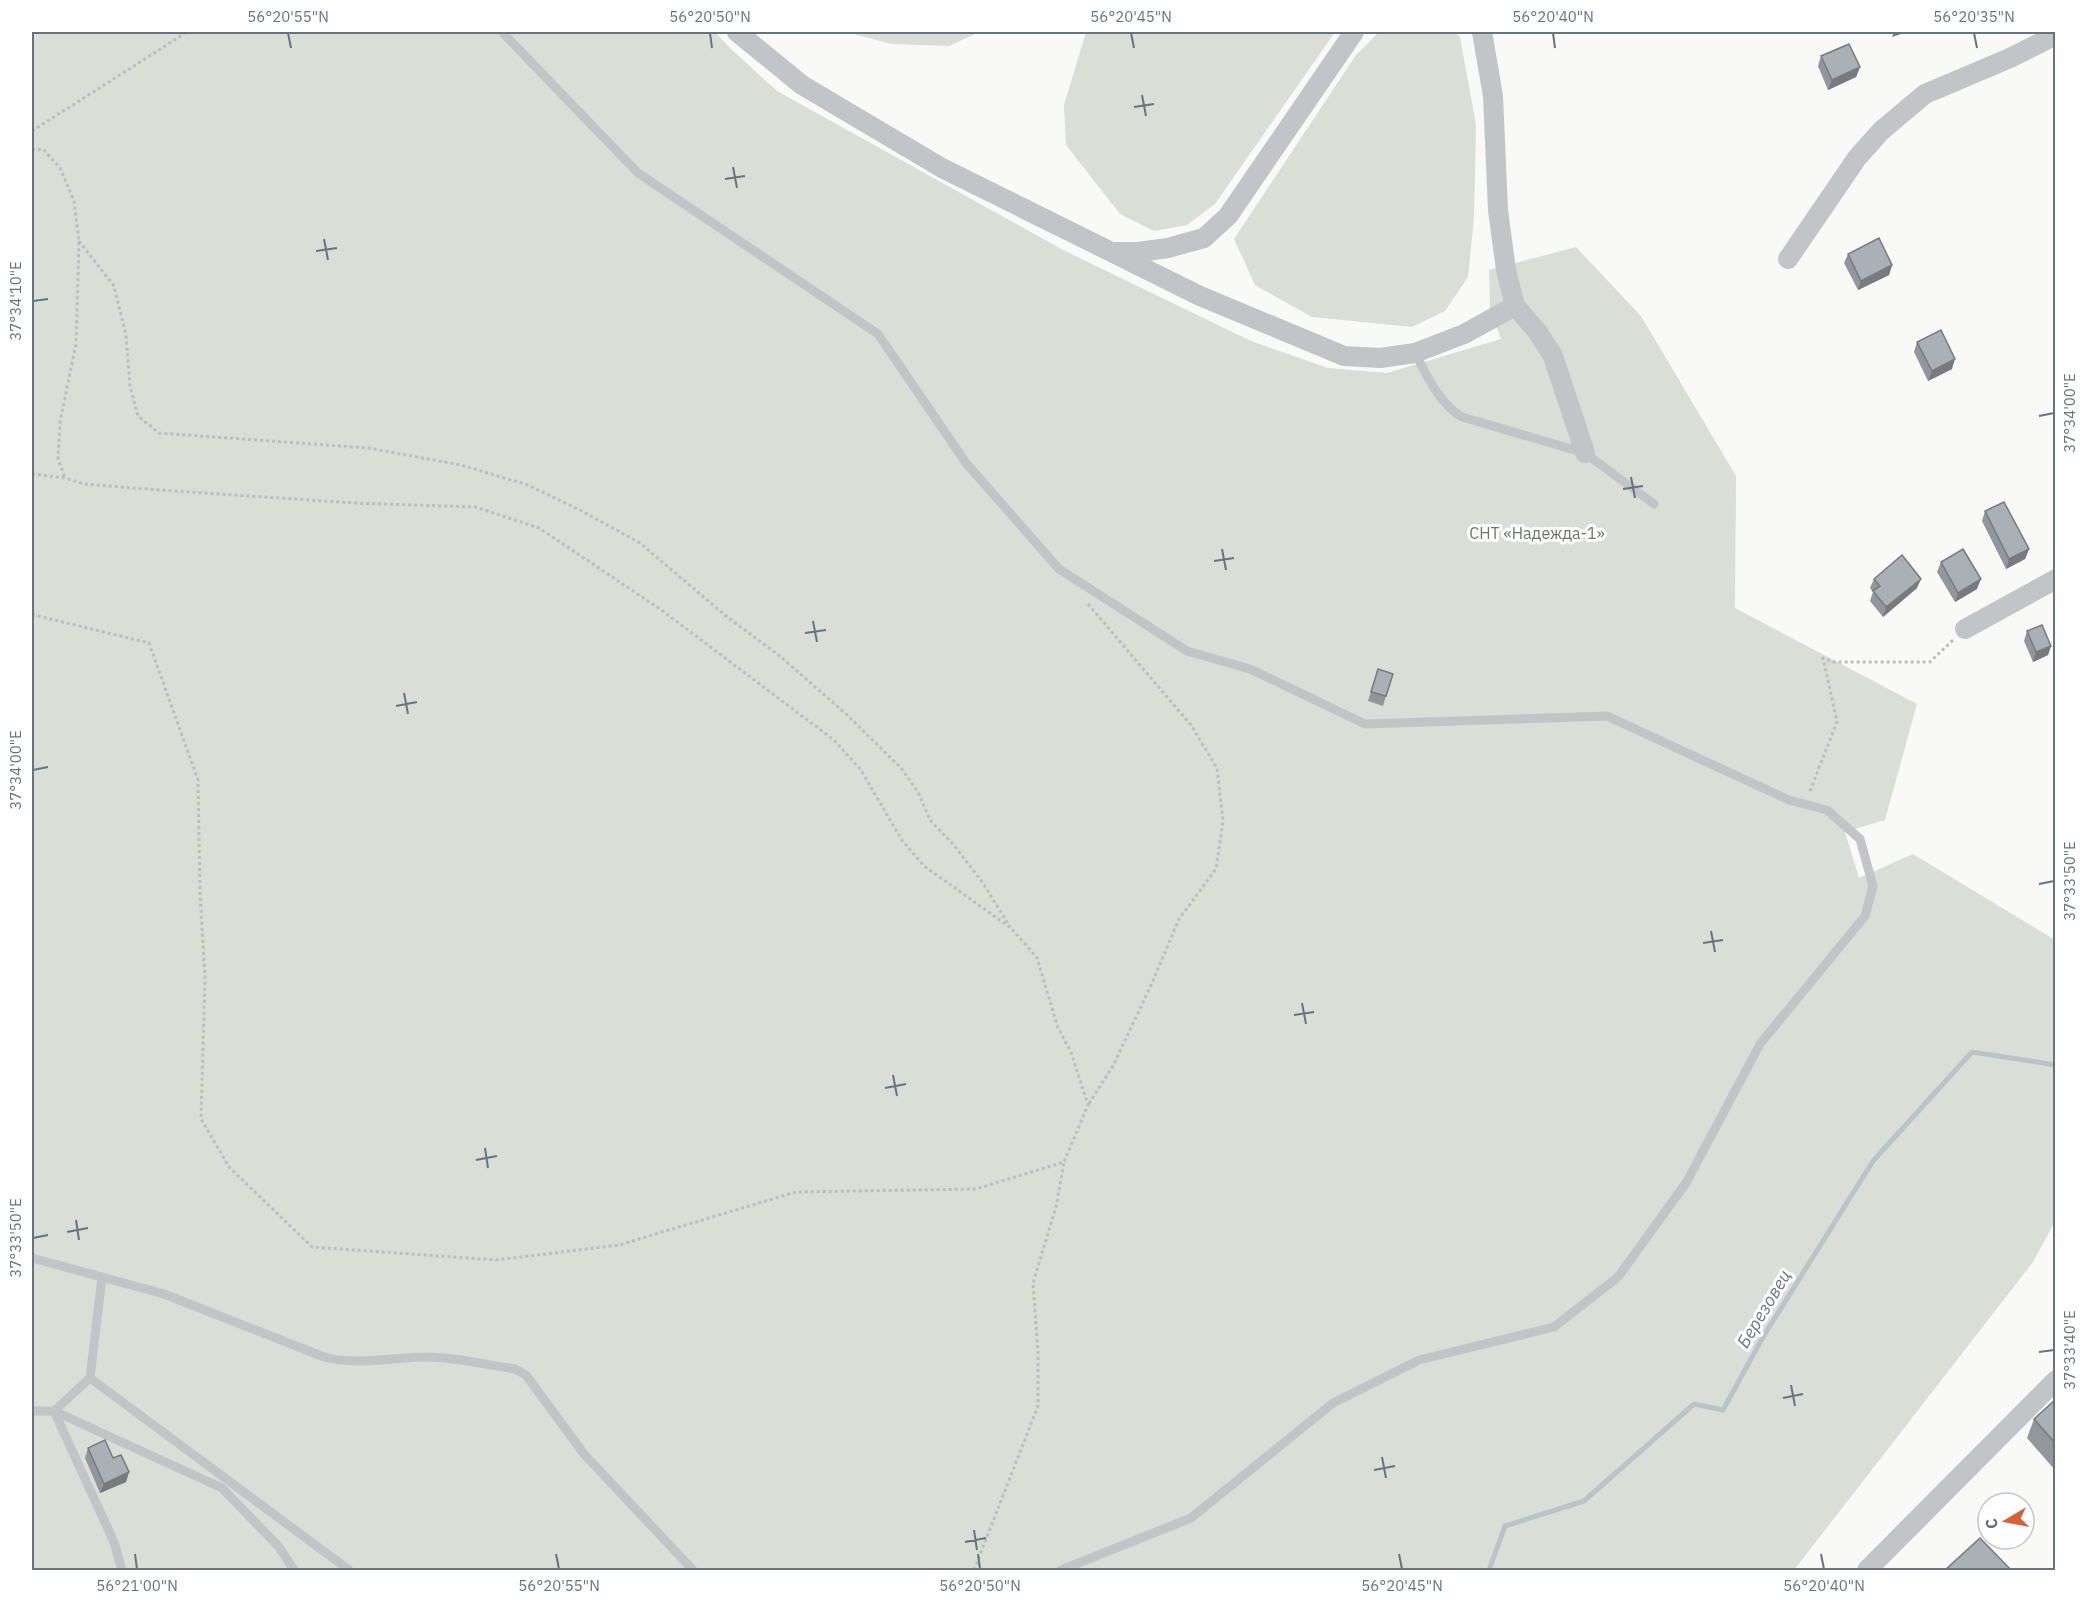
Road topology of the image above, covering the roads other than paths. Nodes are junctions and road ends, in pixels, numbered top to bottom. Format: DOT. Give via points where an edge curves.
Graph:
graph roads {
  1 [pos="502,32"];
  2 [pos="737,32"];
  3 [pos="1354,32"];
  4 [pos="1482,32"];
  5 [pos="2055,35"];
  6 [pos="1113,252"];
  7 [pos="1788,259"];
  8 [pos="1515,306"];
  9 [pos="1415,352"];
  10 [pos="1585,453"];
  11 [pos="1654,504"];
  12 [pos="2055,579"];
  13 [pos="1965,629"];
  14 [pos="32,1258"];
  15 [pos="102,1277"];
  16 [pos="90,1378"];
  17 [pos="2055,1380"];
  18 [pos="32,1411"];
  19 [pos="54,1411"];
  20 [pos="122,1570"];
  21 [pos="294,1570"];
  22 [pos="349,1570"];
  23 [pos="693,1570"];
  24 [pos="1061,1570"];
  25 [pos="1867,1570"];
  1 -- 24 [label="lane" via="638,173 878,334 966,463 1059,569 1187,651 1250,669 1365,724 1607,716 1789,800 1827,810 1860,839 1873,886 1864,915 1760,1044 1686,1184 1618,1277 1554,1327 1419,1360 1334,1403 1191,1518"];
  2 -- 6 [label="street" via="802,85 942,168"];
  3 -- 6 [label="street" via="1228,216 1204,238 1168,248"];
  4 -- 8 [label="street" via="1493,96 1498,210"];
  5 -- 7 [label="street" via="1925,94 1881,131 1857,158"];
  6 -- 9 [label="street" via="1200,296 1344,356 1380,358"];
  8 -- 9 [label="street" via="1464,334"];
  8 -- 10 [label="street" via="1553,356"];
  9 -- 10 [label="lane" via="1426,375 1462,417"];
  10 -- 11 [label="lane"];
  12 -- 13 [label="street"];
  14 -- 15 [label="lane"];
  15 -- 16 [label="lane"];
  15 -- 23 [label="lane" via="164,1294 337,1361 429,1357 515,1369 526,1375 584,1454"];
  16 -- 19 [label="lane"];
  16 -- 22 [label="lane"];
  17 -- 25 [label="street"];
  18 -- 19 [label="lane"];
  19 -- 20 [label="lane" via="114,1542"];
  19 -- 21 [label="lane" via="222,1488 279,1547"];
}
